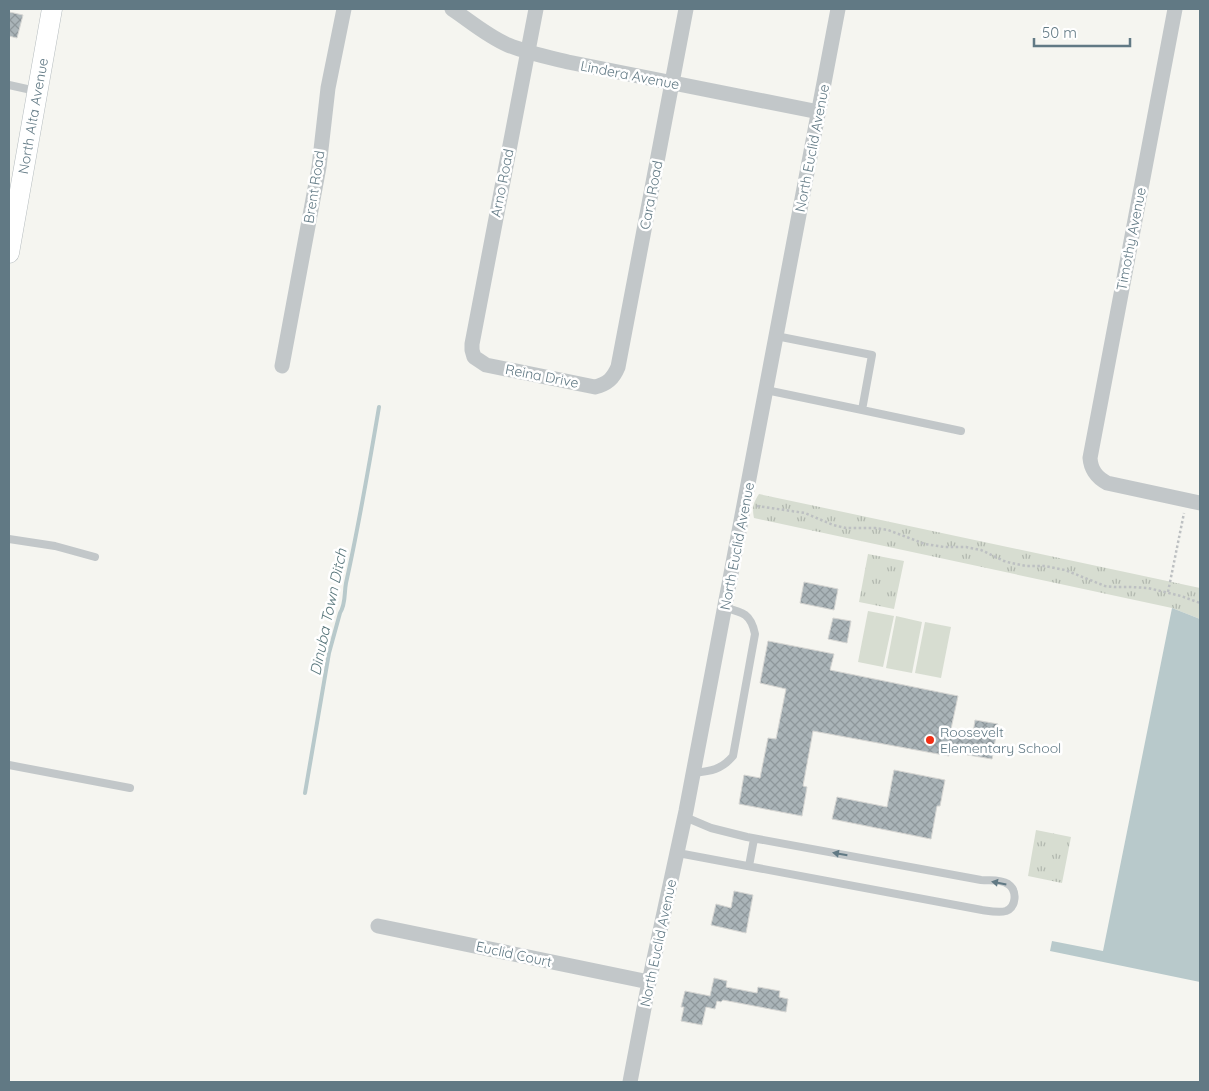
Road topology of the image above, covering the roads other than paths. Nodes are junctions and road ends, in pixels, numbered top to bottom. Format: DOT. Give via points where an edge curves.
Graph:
graph roads {
  1 [pos="52,9"];
  2 [pos="344,9"];
  3 [pos="452,9"];
  4 [pos="536,9"];
  5 [pos="686,9"];
  6 [pos="838,9"];
  7 [pos="1175,9"];
  8 [pos="528,52"];
  9 [pos="672,84"];
  10 [pos="9,85"];
  11 [pos="37,91"];
  12 [pos="819,112"];
  13 [pos="9,254"];
  14 [pos="776,336"];
  15 [pos="474,358"];
  16 [pos="282,366"];
  17 [pos="611,380"];
  18 [pos="766,390"];
  19 [pos="862,410"];
  20 [pos="961,431"];
  21 [pos="1194,502"];
  22 [pos="9,539"];
  23 [pos="95,557"];
  24 [pos="725,608"];
  25 [pos="9,765"];
  26 [pos="694,772"];
  27 [pos="130,788"];
  28 [pos="685,817"];
  29 [pos="754,838"];
  30 [pos="678,853"];
  31 [pos="749,866"];
  32 [pos="378,926"];
  33 [pos="649,982"];
  34 [pos="630,1082"];
  1 -- 11 [label="main road, North Alta Avenue"];
  2 -- 16 [label="street, Brent Road"];
  3 -- 8 [label="street, Lindera Avenue" via="491,36"];
  4 -- 8 [label="street, Arno Road"];
  5 -- 9 [label="street, Cara Road"];
  6 -- 12 [label="street, North Euclid Avenue"];
  7 -- 21 [label="street, Timothy Avenue" via="1090,458 1093,470 1107,484"];
  8 -- 9 [label="street, Lindera Avenue"];
  8 -- 15 [label="street, Arno Road" via="472,344"];
  9 -- 12 [label="street, Lindera Avenue"];
  9 -- 17 [label="street, Cara Road" via="618,367"];
  10 -- 11 [label="lane"];
  11 -- 13 [label="main road, North Alta Avenue"];
  12 -- 14 [label="street, North Euclid Avenue"];
  14 -- 18 [label="street, North Euclid Avenue"];
  14 -- 19 [label="lane" via="872,355"];
  15 -- 17 [label="street, Reina Drive" via="486,365 595,387"];
  18 -- 19 [label="lane"];
  18 -- 24 [label="street, North Euclid Avenue"];
  19 -- 20 [label="lane"];
  22 -- 23 [label="lane" via="55,546"];
  24 -- 26 [label="street, North Euclid Avenue"];
  24 -- 26 [label="lane" via="744,614 753,624 755,634 733,756 726,765"];
  25 -- 27 [label="lane"];
  26 -- 28 [label="street, North Euclid Avenue"];
  28 -- 29 [label="lane" via="711,828"];
  28 -- 30 [label="street, North Euclid Avenue"];
  29 -- 31 [label="lane"];
  31 -- 29 [label="lane, one-way" via="982,910 1004,912 1014,902 1015,895 1009,884 995,880"];
  30 -- 31 [label="lane"];
  30 -- 33 [label="street, North Euclid Avenue"];
  32 -- 33 [label="street, Euclid Court"];
  33 -- 34 [label="street, North Euclid Avenue"];
}
